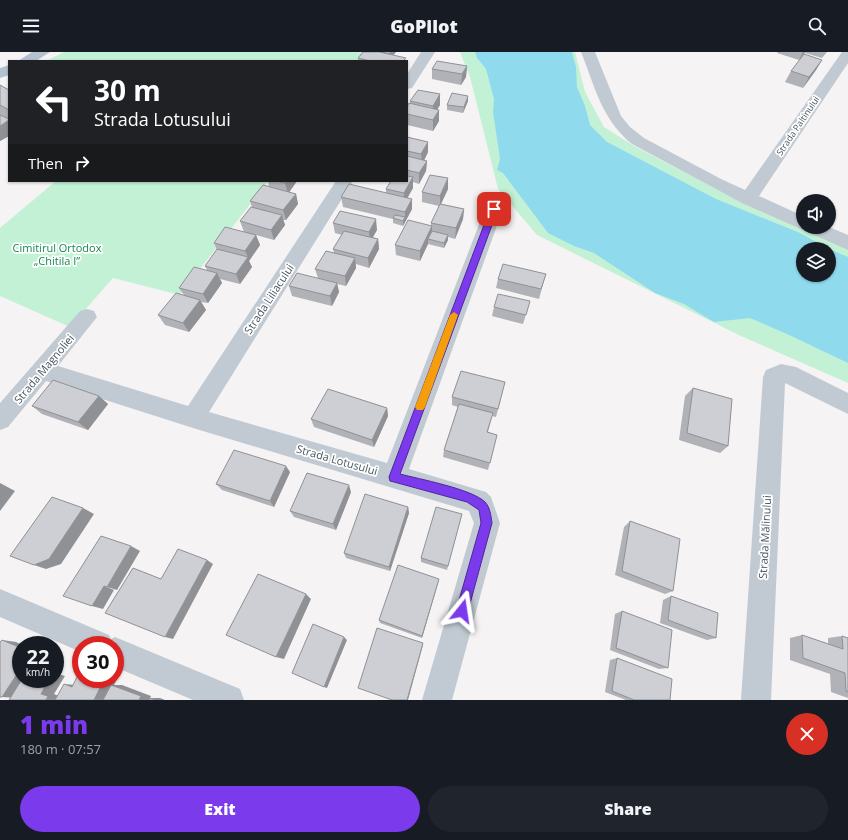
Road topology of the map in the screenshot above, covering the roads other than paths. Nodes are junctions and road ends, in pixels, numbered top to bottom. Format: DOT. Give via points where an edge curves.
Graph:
graph roads {
  1 [pos="43,52"];
  2 [pos="428,52"];
  3 [pos="588,52"];
  4 [pos="848,53"];
  5 [pos="27,60"];
  6 [pos="408,83"];
  7 [pos="344,182"];
  8 [pos="748,199"];
  9 [pos="494,209"];
  10 [pos="796,220"];
  11 [pos="828,234"];
  12 [pos="848,243"];
  13 [pos="87,317"];
  14 [pos="43,371"];
  15 [pos="848,404"];
  16 [pos="193,418"];
  17 [pos="0,420"];
  18 [pos="394,477"];
  19 [pos="0,603"];
  20 [pos="78,636"];
  21 [pos="124,656"];
  22 [pos="229,700"];
  23 [pos="437,700"];
  24 [pos="756,700"];
  1 -- 5 [label="main road"];
  2 -- 6 [label="street"];
  3 -- 8 [label="street" via="614,116 624,130"];
  4 -- 8 [label="street, Strada Paltinului"];
  7 -- 16 [label="street, Strada Liliacului"];
  8 -- 10 [label="street"];
  9 -- 18 [label="street"];
  11 -- 12 [label="street"];
  13 -- 14 [label="street, Strada Magnoliei"];
  14 -- 16 [label="street, Strada Lotusului"];
  14 -- 17 [label="street, Strada Magnoliei"];
  15 -- 24 [label="street, Strada Mălinului" via="788,374 774,377"];
  16 -- 18 [label="street, Strada Lotusului"];
  18 -- 23 [label="street, Strada Lotusului" via="469,498 482,506 486,514 487,523"];
  19 -- 20 [label="street"];
  21 -- 22 [label="street"];
}
